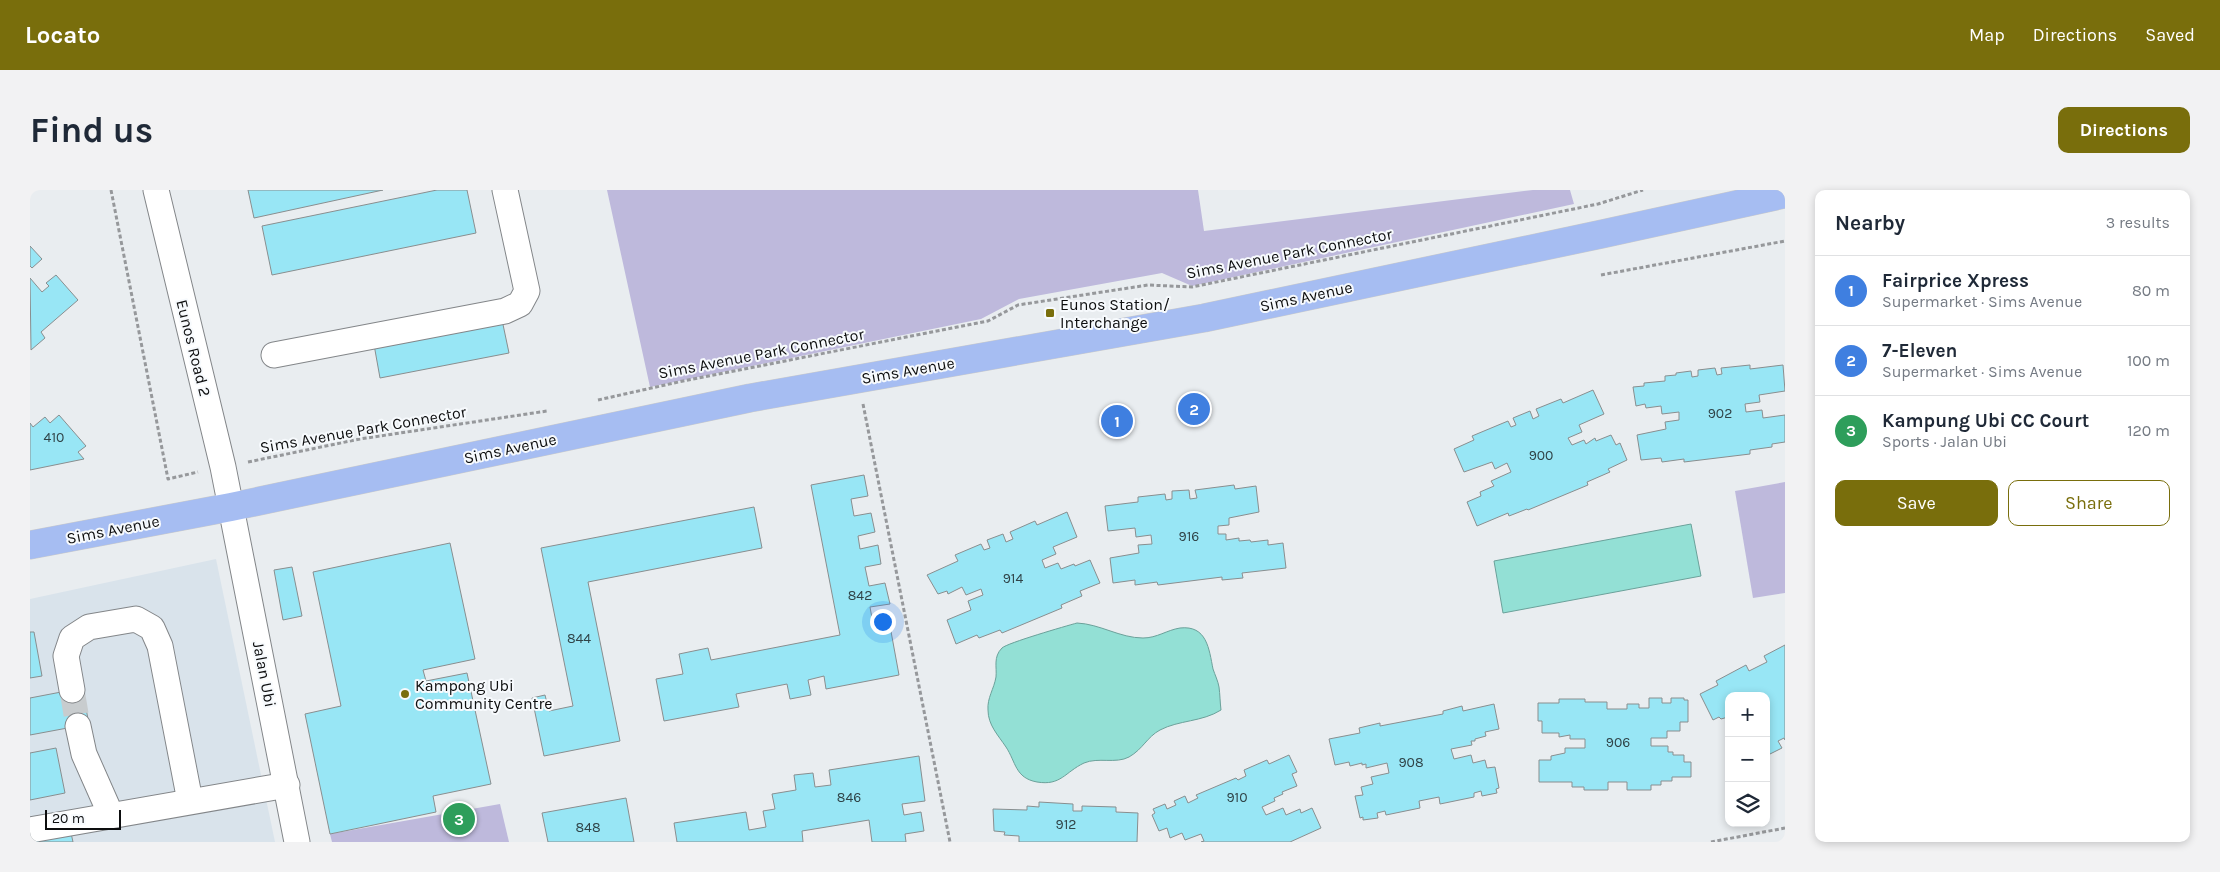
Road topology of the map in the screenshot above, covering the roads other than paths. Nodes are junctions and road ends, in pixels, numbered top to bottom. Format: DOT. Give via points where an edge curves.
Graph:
graph roads {
  1 [pos="156,190"];
  2 [pos="505,190"];
  3 [pos="1785,194"];
  4 [pos="274,355"];
  5 [pos="231,506"];
  6 [pos="30,545"];
  7 [pos="72,690"];
  8 [pos="78,726"];
  9 [pos="287,784"];
  10 [pos="190,802"];
  11 [pos="111,815"];
  12 [pos="30,830"];
  13 [pos="297,842"];
  1 -- 5 [label="street, Eunos Road 2"];
  2 -- 4 [label="street" via="527,291 520,304 505,310"];
  3 -- 5 [label="main road, Sims Avenue" via="1204,318 750,398"];
  5 -- 6 [label="main road, Sims Avenue"];
  5 -- 9 [label="street, Jalan Ubi"];
  7 -- 10 [label="street" via="66,656 72,638 89,626 136,619 152,628 160,646"];
  8 -- 11 [label="street" via="84,754"];
  9 -- 10 [label="street"];
  9 -- 13 [label="street, Jalan Ubi"];
  10 -- 11 [label="street"];
  11 -- 12 [label="street"];
}
